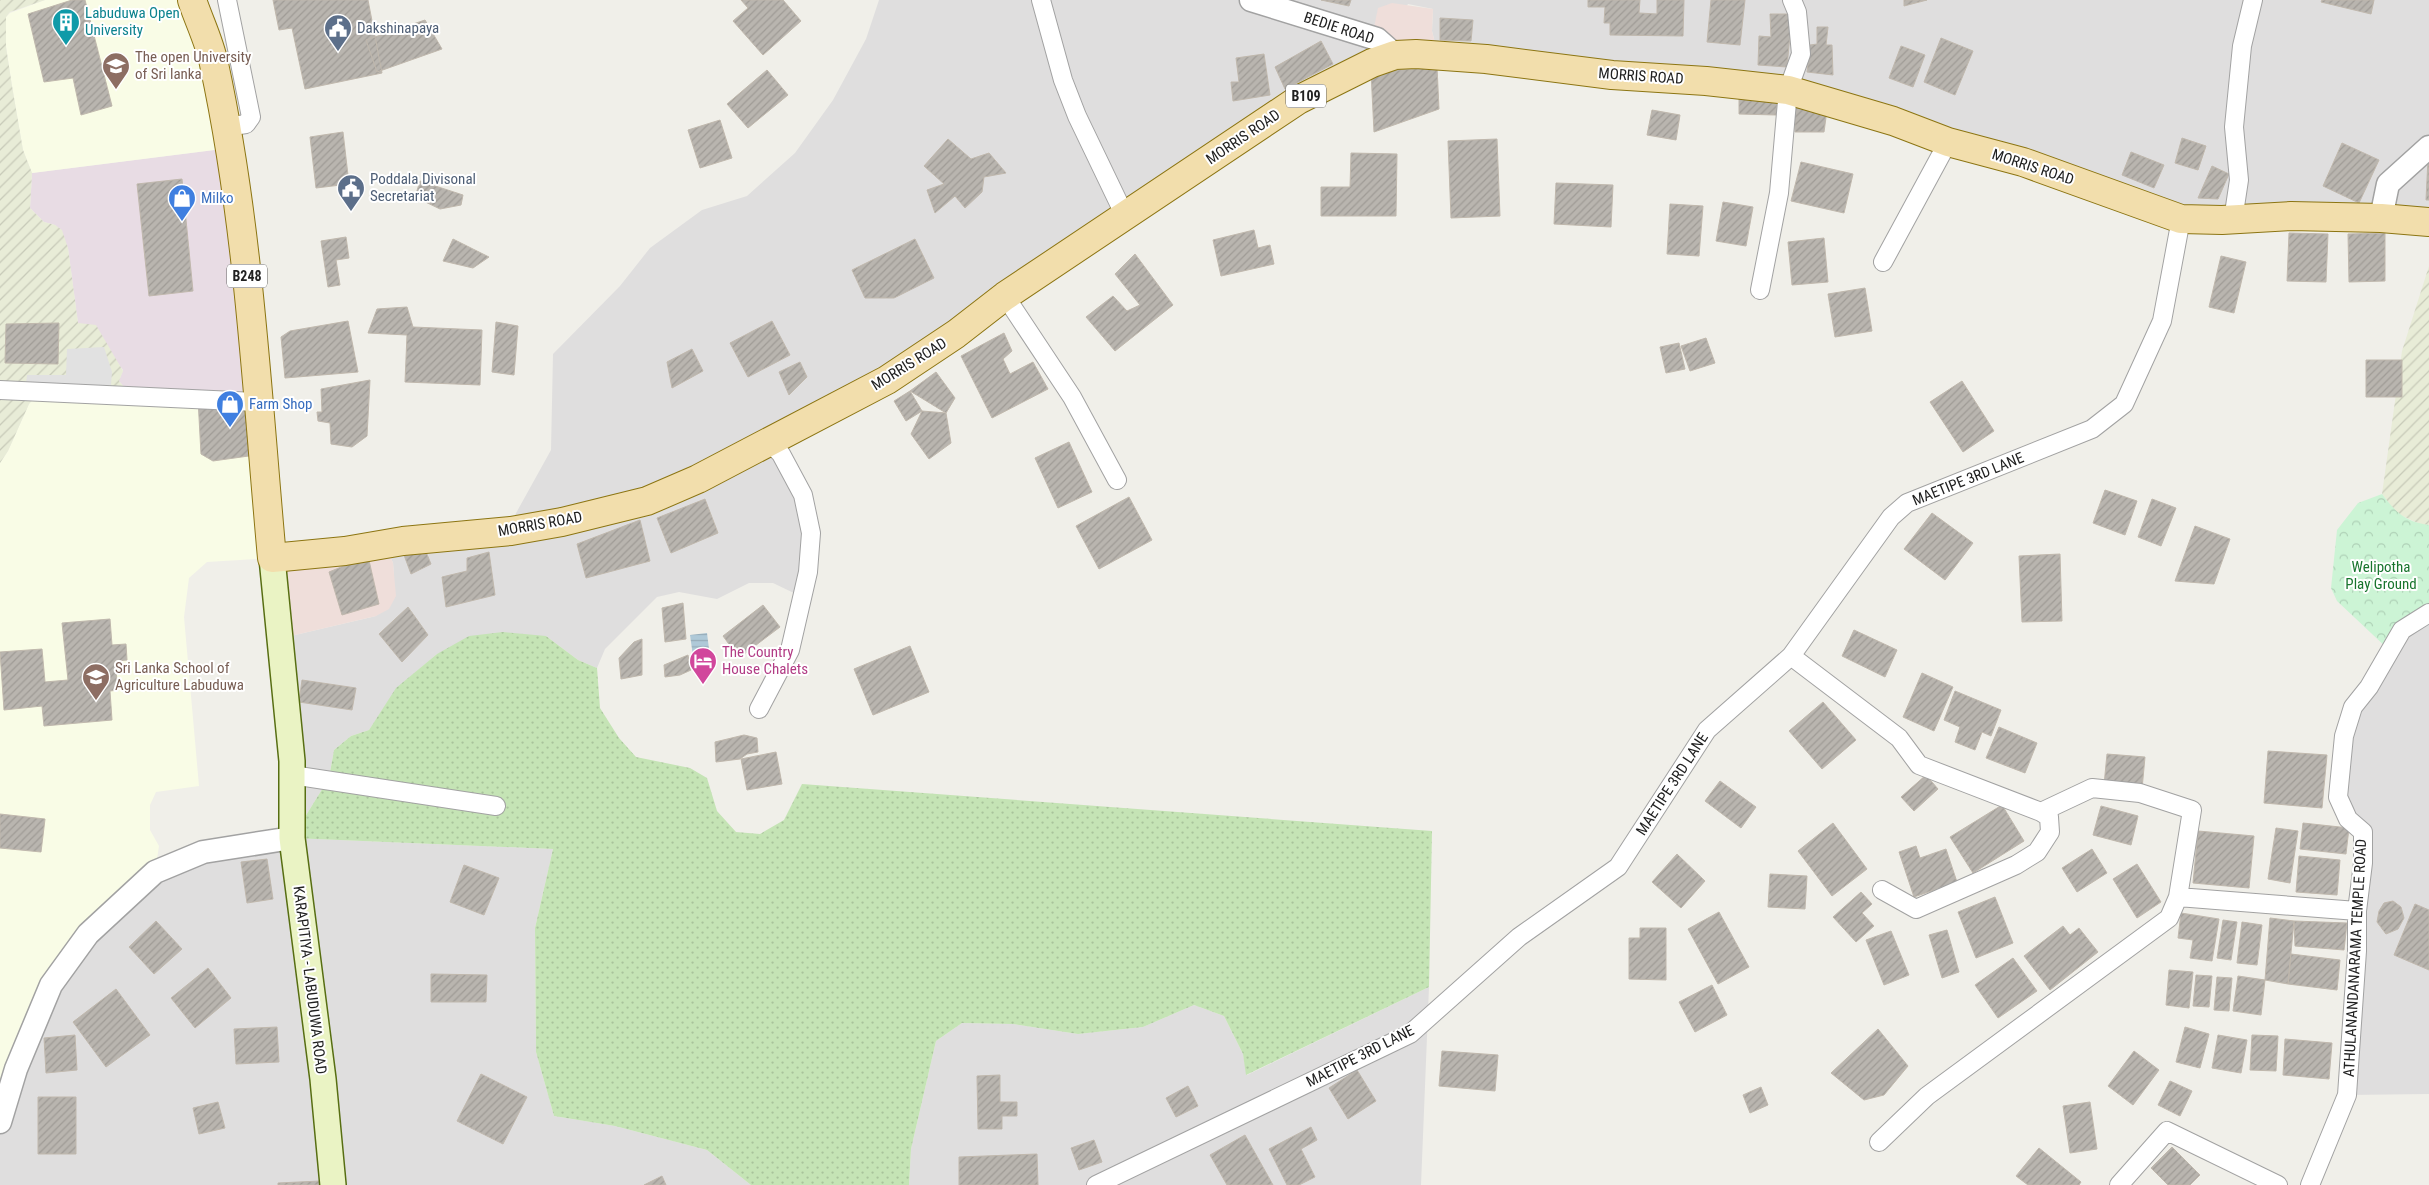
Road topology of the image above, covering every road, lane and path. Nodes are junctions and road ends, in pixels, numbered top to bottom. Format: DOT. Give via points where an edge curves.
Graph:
graph roads {
  1 [pos="192,0"];
  2 [pos="227,0"];
  3 [pos="1041,0"];
  4 [pos="1251,0"];
  5 [pos="1792,0"];
  6 [pos="2253,0"];
  7 [pos="1273,3"];
  8 [pos="1395,55"];
  9 [pos="1788,90"];
  10 [pos="226,127"];
  11 [pos="1948,142"];
  12 [pos="2429,147"];
  13 [pos="1125,216"];
  14 [pos="2381,218"];
  15 [pos="2181,219"];
  16 [pos="2233,220"];
  17 [pos="2429,222"];
  18 [pos="1883,262"];
  19 [pos="1760,290"];
  20 [pos="1005,296"];
  21 [pos="0,390"];
  22 [pos="258,402"];
  23 [pos="770,442"];
  24 [pos="1117,480"];
  25 [pos="272,558"];
  26 [pos="2429,613"];
  27 [pos="1791,656"];
  28 [pos="759,709"];
  29 [pos="292,775"];
  30 [pos="496,806"];
  31 [pos="2042,812"];
  32 [pos="292,838"];
  33 [pos="1882,890"];
  34 [pos="2178,897"];
  35 [pos="2357,911"];
  36 [pos="0,1122"];
  37 [pos="1879,1142"];
  38 [pos="334,1185"];
  39 [pos="1096,1185"];
  40 [pos="2119,1185"];
  41 [pos="2278,1185"];
  42 [pos="2310,1185"];
  1 -- 10 [label="main road, B248" via="214,63"];
  2 -- 10 [label="street" via="251,117 246,124"];
  3 -- 13 [label="street" via="1076,116"];
  4 -- 7 [label="street, BEDIE ROAD"];
  5 -- 9 [label="street" via="1797,12 1801,54"];
  6 -- 16 [label="street" via="2242,46 2234,127 2239,180"];
  7 -- 8 [label="street, BEDIE ROAD" via="1377,39"];
  8 -- 9 [label="main road, MORRIS ROAD / B109" via="1486,59 1612,75"];
  8 -- 13 [label="main road, MORRIS ROAD / B109" via="1298,100"];
  9 -- 11 [label="main road, MORRIS ROAD / B109"];
  9 -- 19 [label="street" via="1778,194"];
  10 -- 22 [label="main road, B248" via="246,275"];
  11 -- 15 [label="main road, MORRIS ROAD / B109" via="2023,162"];
  11 -- 18 [label="street"];
  12 -- 14 [label="street" via="2388,184"];
  13 -- 20 [label="main road, MORRIS ROAD / B109"];
  14 -- 16 [label="main road, MORRIS ROAD / B109" via="2291,216"];
  14 -- 17 [label="main road, MORRIS ROAD / B109"];
  15 -- 16 [label="main road, MORRIS ROAD / B109"];
  15 -- 27 [label="street, MAETIPE 3RD LANE" via="2162,321 2124,404 2092,429 1908,503 1891,517"];
  20 -- 23 [label="main road, MORRIS ROAD / B109" via="956,334 887,380"];
  20 -- 24 [label="street" via="1072,397"];
  21 -- 22 [label="street"];
  22 -- 25 [label="main road, B248"];
  23 -- 25 [label="main road, MORRIS ROAD / B109" via="698,479 647,500 562,522"];
  23 -- 28 [label="street" via="781,454 803,495 811,533 808,572 790,650"];
  25 -- 29 [label="main road, KARAPITIYA - LABUDUWA ROAD"];
  26 -- 35 [label="street, ATHULANANDANARAMA TEMPLE ROAD" via="2402,630 2369,687 2353,707 2344,736 2338,797 2348,819 2363,832"];
  27 -- 31 [label="street" via="1899,738 1919,765"];
  27 -- 39 [label="street, MAETIPE 3RD LANE" via="1707,730 1618,867 1519,938 1410,1034"];
  29 -- 30 [label="street"];
  29 -- 32 [label="main road, KARAPITIYA - LABUDUWA ROAD"];
  31 -- 33 [label="street" via="2049,816 2050,832 2037,852 2016,865 1916,909"];
  31 -- 34 [label="street" via="2092,788 2140,794 2192,810"];
  32 -- 36 [label="street" via="203,852 155,872 88,934 51,985 16,1069"];
  32 -- 38 [label="main road, KARAPITIYA - LABUDUWA ROAD"];
  34 -- 35 [label="street"];
  34 -- 37 [label="street" via="2170,918 1927,1096"];
  35 -- 42 [label="street, ATHULANANDANARAMA TEMPLE ROAD" via="2347,1095"];
  40 -- 41 [label="street" via="2167,1131"];
}
